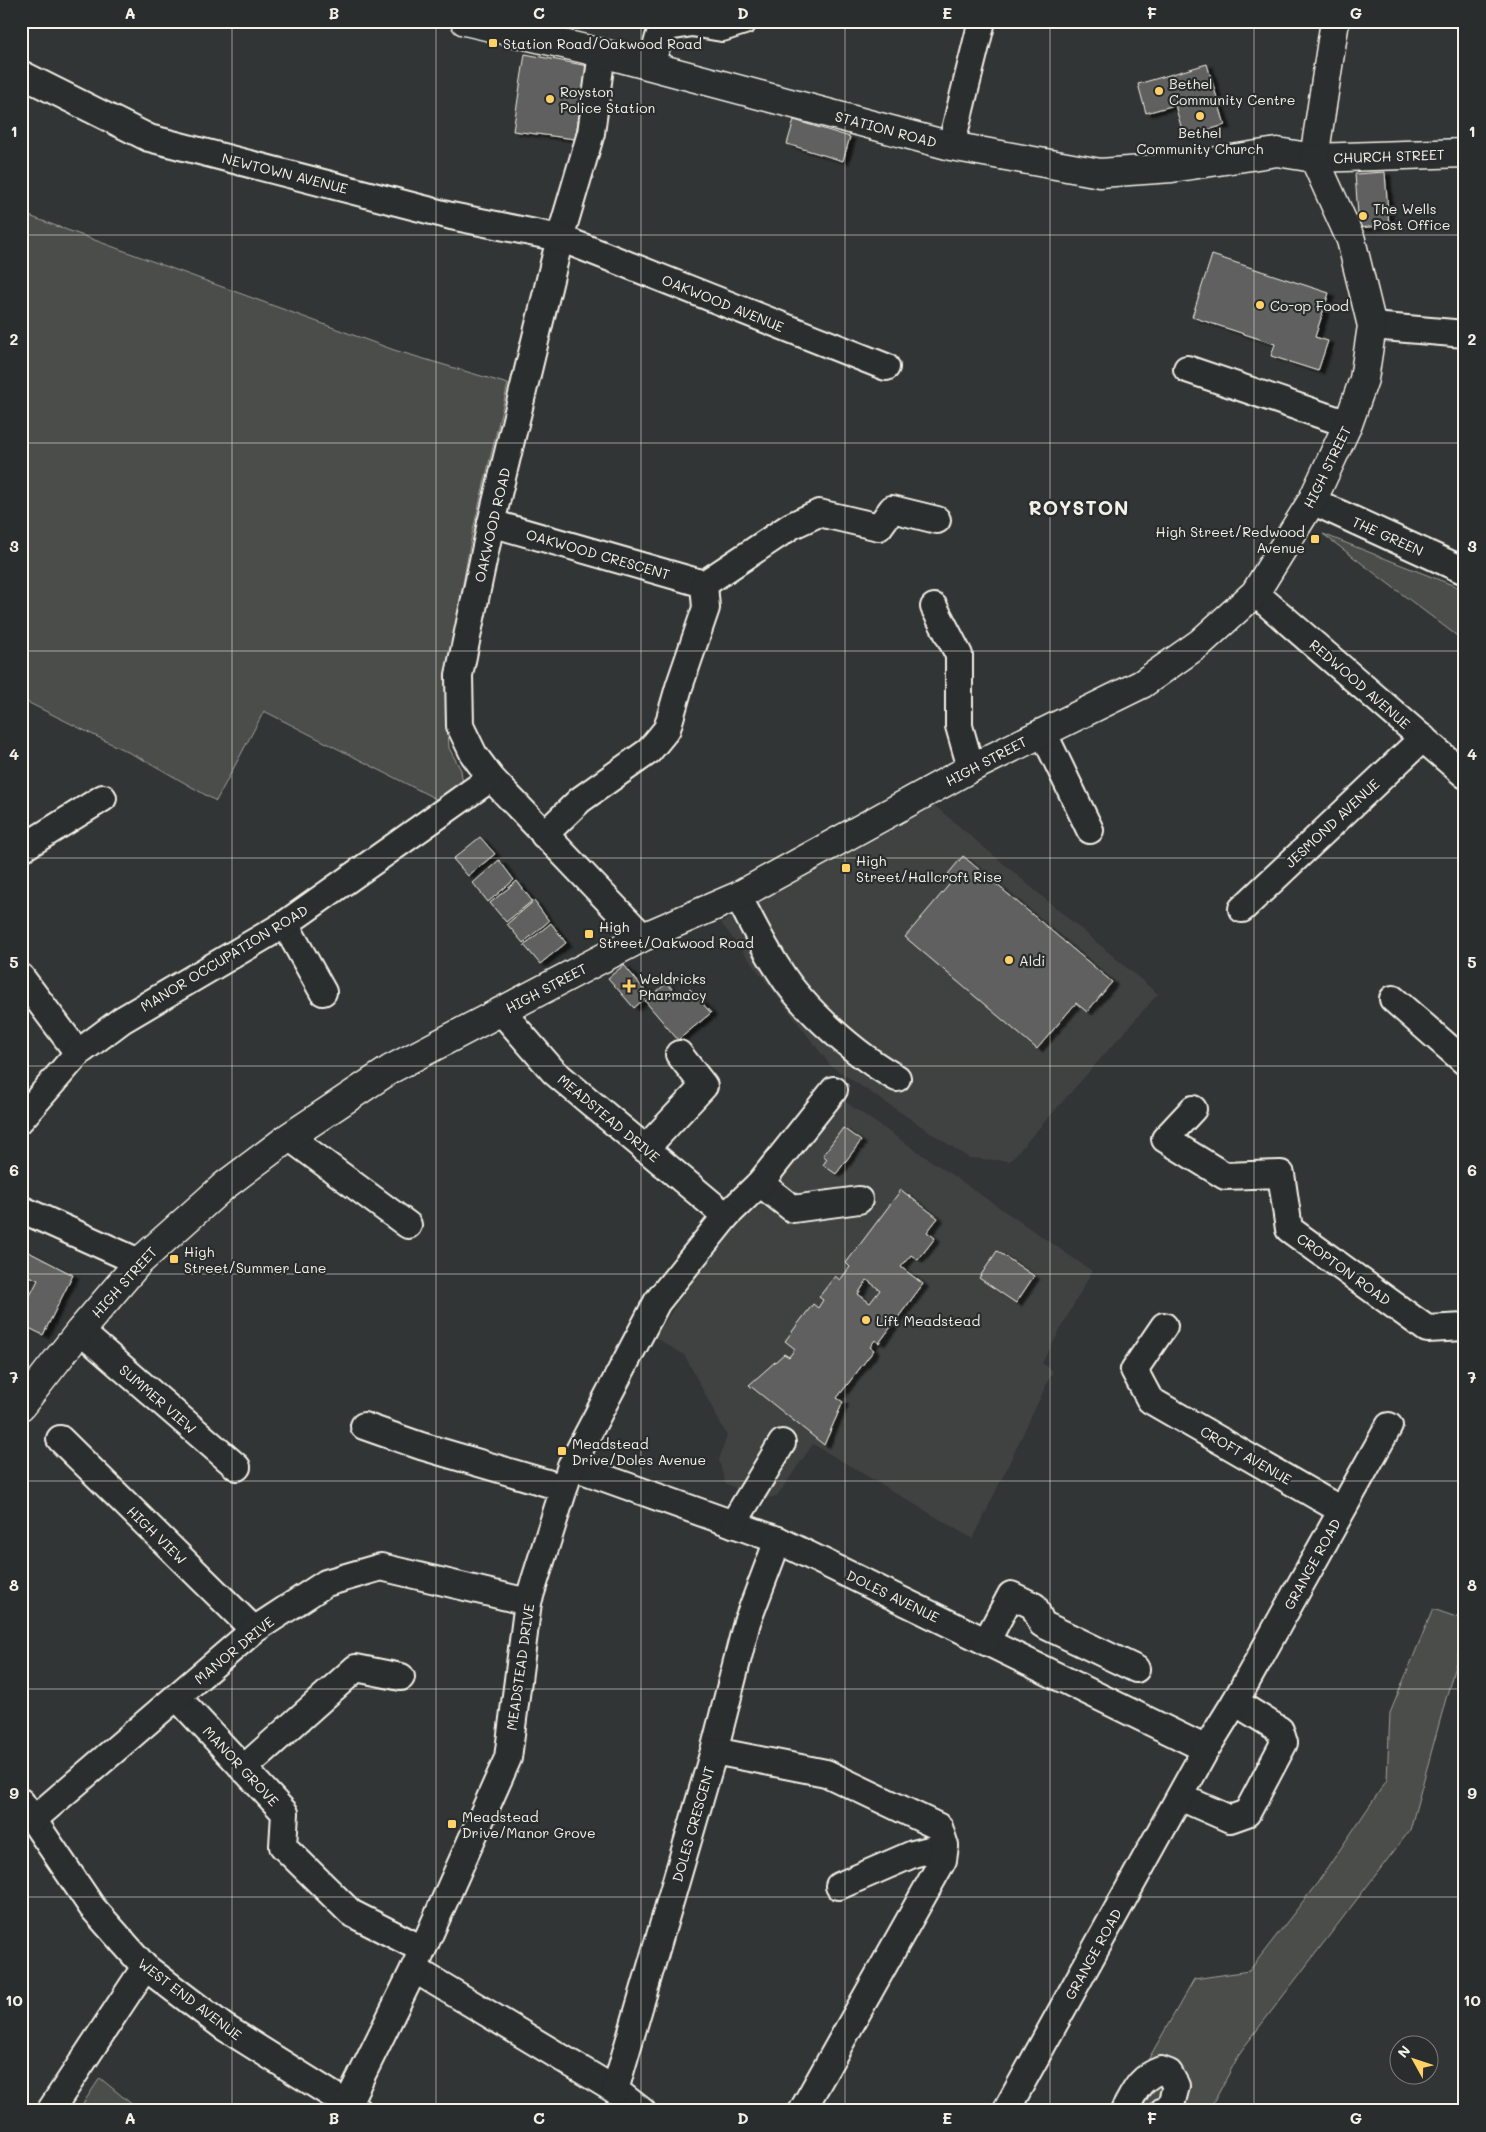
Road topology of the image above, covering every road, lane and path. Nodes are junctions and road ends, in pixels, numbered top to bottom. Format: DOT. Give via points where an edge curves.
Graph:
graph roads {
  1 [pos="465,21"];
  2 [pos="744,21"];
  3 [pos="982,21"];
  4 [pos="1335,21"];
  5 [pos="669,24"];
  6 [pos="602,53"];
  7 [pos="651,66"];
  8 [pos="21,74"];
  9 [pos="951,146"];
  10 [pos="1465,153"];
  11 [pos="1314,158"];
  12 [pos="560,238"];
  13 [pos="1372,326"];
  14 [pos="1465,334"];
  15 [pos="886,367"];
  16 [pos="1187,369"];
  17 [pos="1348,424"];
  18 [pos="1312,501"];
  19 [pos="937,520"];
  20 [pos="491,523"];
  21 [pos="1465,571"];
  22 [pos="704,584"];
  23 [pos="1255,593"];
  24 [pos="934,607"];
  25 [pos="1043,732"];
  26 [pos="1423,738"];
  27 [pos="971,768"];
  28 [pos="1465,775"];
  29 [pos="491,778"];
  30 [pos="104,798"];
  31 [pos="1090,830"];
  32 [pos="544,835"];
  33 [pos="21,849"];
  34 [pos="738,896"];
  35 [pos="1242,908"];
  36 [pos="285,924"];
  37 [pos="642,937"];
  38 [pos="21,977"];
  39 [pos="324,992"];
  40 [pos="1394,999"];
  41 [pos="501,1011"];
  42 [pos="78,1054"];
  43 [pos="679,1054"];
  44 [pos="1465,1062"];
  45 [pos="897,1078"];
  46 [pos="834,1090"];
  47 [pos="1193,1109"];
  48 [pos="21,1119"];
  49 [pos="289,1137"];
  50 [pos="645,1149"];
  51 [pos="760,1183"];
  52 [pos="859,1200"];
  53 [pos="21,1209"];
  54 [pos="726,1216"];
  55 [pos="408,1225"];
  56 [pos="139,1262"];
  57 [pos="1164,1326"];
  58 [pos="1465,1327"];
  59 [pos="80,1331"];
  60 [pos="21,1406"];
  61 [pos="364,1426"];
  62 [pos="1389,1426"];
  63 [pos="60,1439"];
  64 [pos="782,1443"];
  65 [pos="237,1467"];
  66 [pos="568,1477"];
  67 [pos="1341,1510"];
  68 [pos="733,1524"];
  69 [pos="778,1540"];
  70 [pos="528,1602"];
  71 [pos="254,1630"];
  72 [pos="986,1642"];
  73 [pos="1136,1669"];
  74 [pos="401,1677"];
  75 [pos="177,1697"];
  76 [pos="1235,1702"];
  77 [pos="1206,1749"];
  78 [pos="714,1752"];
  79 [pos="243,1769"];
  80 [pos="1180,1797"];
  81 [pos="27,1811"];
  82 [pos="945,1846"];
  83 [pos="839,1886"];
  84 [pos="418,1959"];
  85 [pos="145,1968"];
  86 [pos="615,2090"];
  87 [pos="352,2108"];
  88 [pos="50,2111"];
  89 [pos="642,2111"];
  90 [pos="802,2111"];
  91 [pos="1006,2111"];
  92 [pos="1124,2111"];
  93 [pos="1163,2111"];
  1 -- 6 [label="main road, STATION ROAD"];
  2 -- 5 [label="street" via="722,28"];
  3 -- 9 [label="street"];
  4 -- 11 [label="main road"];
  5 -- 7 [label="street" via="659,36"];
  6 -- 7 [label="main road, STATION ROAD"];
  6 -- 12 [label="street, OAKWOOD ROAD" via="591,134"];
  7 -- 9 [label="main road, STATION ROAD"];
  8 -- 12 [label="street, NEWTOWN AVENUE" via="149,138 451,216"];
  9 -- 11 [label="main road, STATION ROAD" via="1100,173 1172,168 1277,152"];
  10 -- 11 [label="main road, CHURCH STREET"];
  11 -- 13 [label="main road, HIGH STREET" via="1351,240"];
  12 -- 15 [label="street, OAKWOOD AVENUE"];
  12 -- 20 [label="street, OAKWOOD ROAD"];
  13 -- 14 [label="street"];
  13 -- 17 [label="main road, HIGH STREET" via="1364,379"];
  16 -- 17 [label="street"];
  17 -- 18 [label="main road, HIGH STREET"];
  18 -- 21 [label="street, THE GREEN"];
  18 -- 23 [label="main road, HIGH STREET"];
  19 -- 22 [label="street" via="892,509 879,528 819,513 791,526"];
  20 -- 22 [label="street, OAKWOOD CRESCENT"];
  20 -- 29 [label="street, OAKWOOD ROAD" via="459,675 460,726 474,755"];
  22 -- 32 [label="street" via="706,608 667,729 649,751 580,800"];
  23 -- 25 [label="main road, HIGH STREET" via="1200,643 1142,684"];
  23 -- 26 [label="street, REDWOOD AVENUE"];
  24 -- 27 [label="street" via="959,656 959,726"];
  25 -- 27 [label="main road, HIGH STREET"];
  25 -- 31 [label="street"];
  26 -- 28 [label="street, REDWOOD AVENUE"];
  26 -- 35 [label="street, JESMOND AVENUE"];
  27 -- 34 [label="main road, HIGH STREET"];
  29 -- 32 [label="street, OAKWOOD ROAD"];
  29 -- 36 [label="street, MANOR OCCUPATION ROAD"];
  30 -- 33 [label="street"];
  32 -- 37 [label="street, OAKWOOD ROAD"];
  34 -- 37 [label="main road, HIGH STREET"];
  34 -- 45 [label="street" via="780,972 812,1011 874,1066"];
  36 -- 39 [label="street"];
  36 -- 42 [label="street, MANOR OCCUPATION ROAD" via="122,1020"];
  37 -- 41 [label="main road, HIGH STREET"];
  38 -- 42 [label="street"];
  40 -- 44 [label="street"];
  41 -- 49 [label="main road, HIGH STREET" via="391,1069"];
  41 -- 50 [label="street, MEADSTEAD DRIVE" via="554,1072"];
  42 -- 48 [label="street, MANOR OCCUPATION ROAD"];
  43 -- 50 [label="street" via="704,1086"];
  46 -- 51 [label="street, MEADSTEAD DRIVE"];
  47 -- 58 [label="street, CROPTON ROAD" via="1165,1139 1225,1176 1281,1174 1288,1230 1427,1330"];
  49 -- 55 [label="street"];
  49 -- 56 [label="main road, HIGH STREET" via="224,1186"];
  50 -- 54 [label="street, MEADSTEAD DRIVE"];
  51 -- 52 [label="street" via="794,1208"];
  51 -- 54 [label="street, MEADSTEAD DRIVE"];
  53 -- 56 [label="street"];
  54 -- 66 [label="street, MEADSTEAD DRIVE" via="657,1302"];
  56 -- 59 [label="main road, HIGH STREET"];
  57 -- 67 [label="street, CROFT AVENUE" via="1134,1370 1150,1400"];
  59 -- 60 [label="main road, HIGH STREET"];
  59 -- 65 [label="street, SUMMER VIEW"];
  61 -- 66 [label="street, DOLES AVENUE" via="420,1446"];
  62 -- 67 [label="street, GRANGE ROAD"];
  63 -- 71 [label="street, HIGH VIEW"];
  64 -- 68 [label="street"];
  66 -- 68 [label="street, DOLES AVENUE"];
  66 -- 70 [label="street, MEADSTEAD DRIVE"];
  67 -- 76 [label="street, GRANGE ROAD"];
  68 -- 69 [label="street, DOLES AVENUE"];
  69 -- 72 [label="street, DOLES AVENUE"];
  69 -- 78 [label="street" via="747,1622"];
  70 -- 71 [label="street, MANOR DRIVE" via="381,1567 326,1583"];
  70 -- 84 [label="street, MEADSTEAD DRIVE" via="508,1758"];
  71 -- 75 [label="street, MANOR DRIVE"];
  72 -- 73 [label="street" via="1011,1595 1034,1606 1042,1624"];
  72 -- 77 [label="street, DOLES AVENUE"];
  74 -- 79 [label="street" via="356,1668"];
  75 -- 79 [label="street, MANOR GROVE"];
  75 -- 81 [label="street, MANOR DRIVE"];
  76 -- 77 [label="street, GRANGE ROAD"];
  76 -- 80 [label="street" via="1280,1730 1284,1743 1247,1813 1230,1818"];
  77 -- 80 [label="street, GRANGE ROAD"];
  78 -- 82 [label="street, DOLES CRESCENT" via="826,1773 938,1827"];
  78 -- 86 [label="street, DOLES CRESCENT"];
  79 -- 84 [label="street, MANOR GROVE" via="285,1813 283,1846 351,1913"];
  80 -- 91 [label="street, GRANGE ROAD"];
  81 -- 85 [label="street, WEST END AVENUE" via="92,1907"];
  82 -- 83 [label="street" via="913,1854"];
  82 -- 90 [label="street" via="943,1860"];
  84 -- 86 [label="street, MANOR GROVE"];
  84 -- 87 [label="street, MEADSTEAD DRIVE"];
  85 -- 87 [label="street, WEST END AVENUE" via="224,2027"];
  85 -- 88 [label="street"];
  86 -- 89 [label="street, MANOR GROVE"];
  92 -- 93 [label="street" via="1140,2082 1161,2070 1169,2073 1176,2086 1171,2104"];
}
